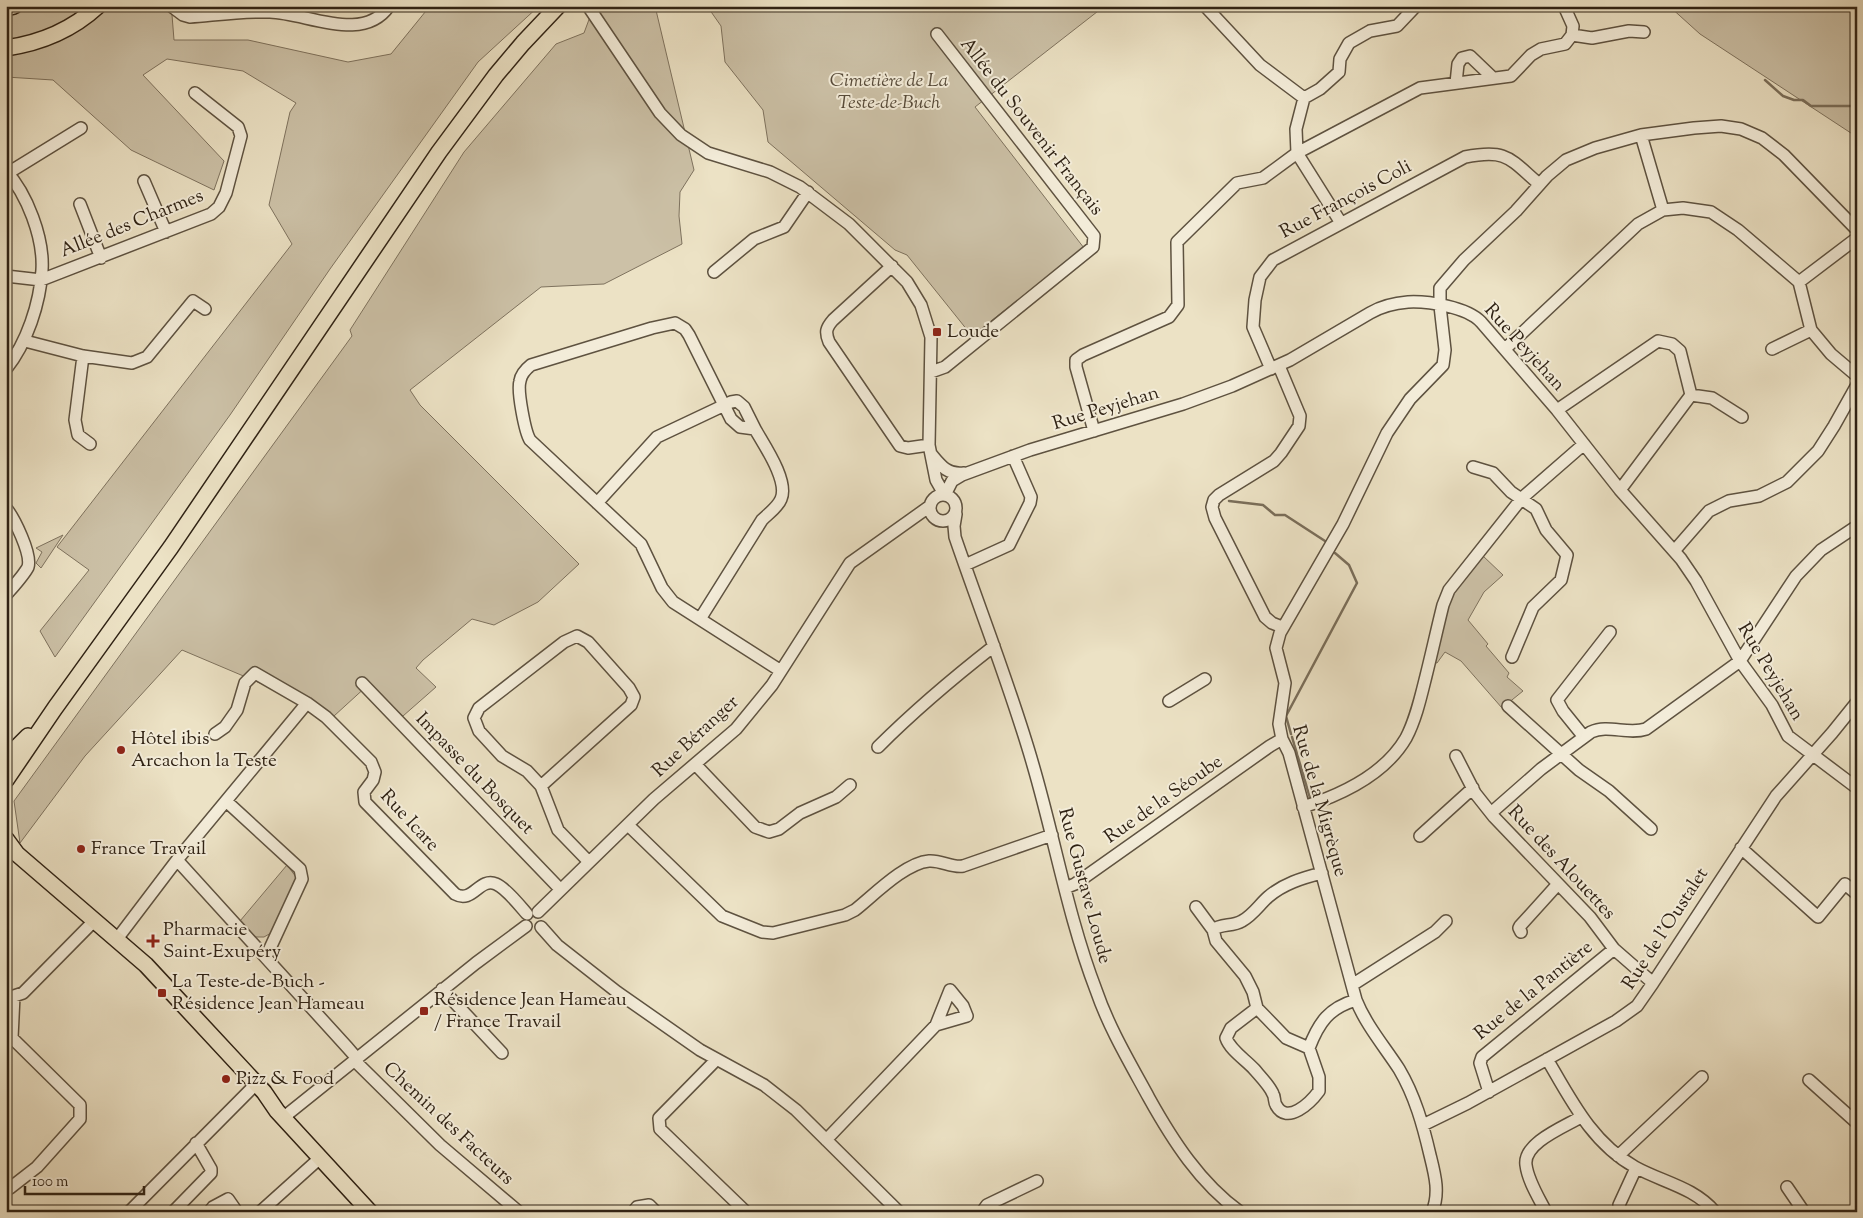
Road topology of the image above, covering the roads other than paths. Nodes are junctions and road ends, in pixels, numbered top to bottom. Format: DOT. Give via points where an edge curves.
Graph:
graph roads {
  1 [pos="14,6"];
  2 [pos="98,6"];
  3 [pos="171,6"];
  4 [pos="390,6"];
  5 [pos="558,6"];
  6 [pos="588,6"];
  7 [pos="1204,6"];
  8 [pos="1416,6"];
  9 [pos="1564,6"];
  10 [pos="6,8"];
  11 [pos="1644,32"];
  12 [pos="937,34"];
  13 [pos="1572,35"];
  14 [pos="6,48"];
  15 [pos="1493,78"];
  16 [pos="1456,83"];
  17 [pos="195,93"];
  18 [pos="1304,98"];
  19 [pos="80,128"];
  20 [pos="1641,135"];
  21 [pos="1297,153"];
  22 [pos="7,172"];
  23 [pos="144,181"];
  24 [pos="1539,184"];
  25 [pos="808,192"];
  26 [pos="80,204"];
  27 [pos="1662,210"];
  28 [pos="1340,223"];
  29 [pos="1857,230"];
  30 [pos="166,232"];
  31 [pos="1857,238"];
  32 [pos="101,258"];
  33 [pos="892,266"];
  34 [pos="714,272"];
  35 [pos="6,276"];
  36 [pos="41,280"];
  37 [pos="1799,282"];
  38 [pos="1440,306"];
  39 [pos="205,309"];
  40 [pos="1811,330"];
  41 [pos="25,341"];
  42 [pos="1505,349"];
  43 [pos="1772,349"];
  44 [pos="83,356"];
  45 [pos="1275,368"];
  46 [pos="6,369"];
  47 [pos="931,372"];
  48 [pos="1857,376"];
  49 [pos="1857,385"];
  50 [pos="1691,395"];
  51 [pos="724,406"];
  52 [pos="1557,410"];
  53 [pos="1742,417"];
  54 [pos="756,429"];
  55 [pos="1094,431"];
  56 [pos="90,444"];
  57 [pos="1584,444"];
  58 [pos="930,449"];
  59 [pos="1013,456"];
  60 [pos="1473,467"];
  61 [pos="978,470"];
  62 [pos="936,480"];
  63 [pos="1620,490"];
  64 [pos="948,497"];
  65 [pos="1522,498"];
  66 [pos="597,503"];
  67 [pos="930,505"];
  68 [pos="6,508"];
  69 [pos="956,514"];
  70 [pos="938,520"];
  71 [pos="1856,527"];
  72 [pos="898,529"];
  73 [pos="955,537"];
  74 [pos="1675,550"];
  75 [pos="965,565"];
  76 [pos="6,595"];
  77 [pos="700,619"];
  78 [pos="1282,627"];
  79 [pos="1610,632"];
  80 [pos="994,646"];
  81 [pos="1512,657"];
  82 [pos="1740,661"];
  83 [pos="781,670"];
  84 [pos="1205,679"];
  85 [pos="362,683"];
  86 [pos="1169,701"];
  87 [pos="1857,702"];
  88 [pos="307,703"];
  89 [pos="1508,706"];
  90 [pos="55,708"];
  91 [pos="215,734"];
  92 [pos="1584,737"];
  93 [pos="1282,739"];
  94 [pos="878,747"];
  95 [pos="1561,754"];
  96 [pos="1456,756"];
  97 [pos="1812,756"];
  98 [pos="6,758"];
  99 [pos="695,764"];
  100 [pos="6,780"];
  101 [pos="850,785"];
  102 [pos="541,786"];
  103 [pos="1473,788"];
  104 [pos="1857,788"];
  105 [pos="226,801"];
  106 [pos="1303,807"];
  107 [pos="1491,813"];
  108 [pos="628,825"];
  109 [pos="1651,829"];
  110 [pos="1052,835"];
  111 [pos="1420,836"];
  112 [pos="6,839"];
  113 [pos="1741,848"];
  114 [pos="12,852"];
  115 [pos="177,860"];
  116 [pos="589,862"];
  117 [pos="1322,873"];
  118 [pos="1558,884"];
  119 [pos="1065,888"];
  120 [pos="560,889"];
  121 [pos="1857,894"];
  122 [pos="1196,907"];
  123 [pos="533,913"];
  124 [pos="95,920"];
  125 [pos="1446,921"];
  126 [pos="526,926"];
  127 [pos="541,927"];
  128 [pos="1213,930"];
  129 [pos="1521,932"];
  130 [pos="117,939"];
  131 [pos="1614,949"];
  132 [pos="266,957"];
  133 [pos="1653,983"];
  134 [pos="1352,984"];
  135 [pos="442,989"];
  136 [pos="10,996"];
  137 [pos="1356,1000"];
  138 [pos="1257,1008"];
  139 [pos="936,1025"];
  140 [pos="9,1041"];
  141 [pos="1309,1048"];
  142 [pos="502,1053"];
  143 [pos="356,1059"];
  144 [pos="1547,1059"];
  145 [pos="716,1060"];
  146 [pos="1702,1077"];
  147 [pos="1809,1080"];
  148 [pos="256,1084"];
  149 [pos="1489,1092"];
  150 [pos="284,1117"];
  151 [pos="1581,1117"];
  152 [pos="1857,1123"];
  153 [pos="1423,1125"];
  154 [pos="826,1140"];
  155 [pos="196,1143"];
  156 [pos="1618,1156"];
  157 [pos="320,1158"];
  158 [pos="1636,1168"];
  159 [pos="1037,1181"];
  160 [pos="6,1187"];
  161 [pos="1787,1188"];
  162 [pos="129,1212"];
  163 [pos="174,1212"];
  164 [pos="209,1212"];
  165 [pos="237,1212"];
  166 [pos="260,1212"];
  167 [pos="370,1212"];
  168 [pos="519,1212"];
  169 [pos="633,1212"];
  170 [pos="656,1212"];
  171 [pos="746,1212"];
  172 [pos="899,1212"];
  173 [pos="982,1212"];
  174 [pos="1240,1212"];
  175 [pos="1432,1212"];
  176 [pos="1546,1212"];
  177 [pos="1621,1212"];
  178 [pos="1715,1212"];
  179 [pos="1804,1212"];
  1 -- 10 [label="main road"];
  2 -- 14 [label="main road" via="85,18 41,41"];
  3 -- 4 [label="street" via="190,17 268,11 341,25 368,22"];
  5 -- 90 [label="main road" via="496,75 444,145 172,547"];
  6 -- 25 [label="street" via="660,113 685,139 708,152 770,172"];
  7 -- 18 [label="street" via="1260,65"];
  8 -- 18 [label="street" via="1397,26 1370,31 1349,43 1340,59 1340,72"];
  9 -- 13 [label="street" via="1573,26"];
  11 -- 13 [label="street" via="1629,31 1592,38"];
  12 -- 47 [label="street, Allée du Souvenir Français" via="1094,236 1093,247 945,367"];
  13 -- 15 [label="street" via="1564,44 1541,49 1531,55 1511,76"];
  15 -- 16 [label="street"];
  15 -- 16 [label="street" via="1470,56 1462,58 1458,64"];
  16 -- 21 [label="street" via="1420,88"];
  17 -- 30 [label="street, Allée des Charmes" via="238,127 241,136 220,207 211,214"];
  18 -- 21 [label="street" via="1296,129"];
  19 -- 22 [label="street"];
  20 -- 24 [label="street, Rue de la Migrèque" via="1576,155"];
  20 -- 27 [label="street"];
  20 -- 29 [label="street, Rue de la Migrèque" via="1721,126 1741,129 1762,138 1784,155"];
  21 -- 28 [label="street"];
  21 -- 55 [label="street" via="1263,178 1237,182 1177,242 1178,305 1169,317 1076,360"];
  22 -- 36 [label="street" via="28,204 40,241"];
  23 -- 30 [label="street"];
  24 -- 28 [label="street, Rue François Coli" via="1506,156 1486,153 1465,157"];
  24 -- 38 [label="street, Rue de la Migrèque" via="1443,284"];
  25 -- 33 [label="street" via="849,224"];
  25 -- 34 [label="street" via="784,227 754,239"];
  26 -- 32 [label="street"];
  27 -- 37 [label="street" via="1682,208 1711,212 1738,230"];
  27 -- 42 [label="street" via="1638,224"];
  28 -- 45 [label="street, Rue François Coli" via="1272,260 1260,277 1253,327"];
  30 -- 32 [label="street, Allée des Charmes"];
  31 -- 37 [label="street"];
  32 -- 36 [label="street, Allée des Charmes"];
  33 -- 47 [label="street" via="909,285 924,313 932,341"];
  33 -- 58 [label="street" via="833,320 826,333 898,444"];
  35 -- 36 [label="street"];
  36 -- 41 [label="street"];
  37 -- 40 [label="street"];
  38 -- 42 [label="street, Rue Peyjehan" via="1475,316"];
  38 -- 45 [label="street, Rue Peyjehan" via="1408,302 1378,308"];
  38 -- 78 [label="street, Rue de la Migrèque" via="1445,350 1443,365 1410,399 1387,433 1343,524"];
  39 -- 44 [label="street" via="194,301 147,357 140,360 132,363"];
  40 -- 43 [label="street"];
  40 -- 48 [label="street" via="1831,354"];
  41 -- 44 [label="street"];
  41 -- 46 [label="street"];
  42 -- 52 [label="street, Rue Peyjehan"];
  44 -- 56 [label="street" via="75,420 78,435"];
  45 -- 55 [label="street, Rue Peyjehan" via="1210,395"];
  45 -- 78 [label="street, Rue François Coli" via="1300,416 1299,426 1274,461 1219,494 1212,507 1262,611 1269,621"];
  47 -- 58 [label="street"];
  49 -- 74 [label="street" via="1818,451 1787,482 1759,496 1729,501 1709,511"];
  50 -- 52 [label="street" via="1680,351 1672,344 1658,341"];
  50 -- 53 [label="street" via="1712,398"];
  50 -- 63 [label="street"];
  51 -- 54 [label="street" via="734,424"];
  51 -- 54 [label="street" via="736,401 741,403"];
  51 -- 66 [label="street" via="657,437"];
  51 -- 66 [label="street" via="689,335 675,324 531,365 523,372 519,385 527,436"];
  52 -- 57 [label="street, Rue Peyjehan"];
  54 -- 77 [label="street" via="782,484 781,501 762,520"];
  55 -- 59 [label="street, Rue Peyjehan"];
  57 -- 63 [label="street, Rue Peyjehan"];
  57 -- 65 [label="street"];
  58 -- 61 [label="street, Rue Peyjehan" via="941,465 952,473"];
  58 -- 62 [label="street"];
  59 -- 61 [label="street, Rue Peyjehan"];
  59 -- 75 [label="street" via="1031,497 1030,503 1009,545"];
  60 -- 65 [label="street" via="1493,473 1511,492"];
  61 -- 64 [label="street, Rue Peyjehan"];
  62 -- 64 [label="street"];
  62 -- 67 [label="street"];
  63 -- 74 [label="street, Rue Peyjehan"];
  64 -- 67 [label="street" via="936,497"];
  64 -- 69 [label="street" via="957,505"];
  65 -- 81 [label="street" via="1536,509 1546,530 1565,551 1567,558 1560,580 1534,607"];
  65 -- 106 [label="street" via="1446,595 1419,706 1399,748 1380,768 1352,786"];
  66 -- 77 [label="street" via="641,544 668,596"];
  67 -- 70 [label="street" via="931,513"];
  67 -- 72 [label="street, Rue Béranger"];
  68 -- 76 [label="street" via="28,554 28,566"];
  69 -- 70 [label="street" via="949,520"];
  69 -- 73 [label="street, Rue Gustave Loude"];
  70 -- 72 [label="street, Rue Béranger" via="922,520"];
  70 -- 73 [label="street, Rue Gustave Loude"];
  71 -- 82 [label="street" via="1821,550 1796,576"];
  72 -- 83 [label="street, Rue Béranger" via="850,563"];
  73 -- 75 [label="street, Rue Gustave Loude"];
  74 -- 82 [label="street, Rue Peyjehan" via="1696,580"];
  75 -- 80 [label="street, Rue Gustave Loude"];
  77 -- 83 [label="street"];
  78 -- 93 [label="street, Rue de la Migrèque" via="1276,648 1285,683 1279,724"];
  79 -- 92 [label="street" via="1557,700"];
  80 -- 94 [label="street" via="949,681"];
  80 -- 110 [label="street, Rue Gustave Loude" via="1025,736"];
  82 -- 92 [label="street" via="1646,729 1633,732 1600,729"];
  82 -- 97 [label="street, Rue Peyjehan" via="1772,705 1788,736"];
  83 -- 99 [label="street, Rue Béranger" via="747,717"];
  84 -- 86 [label="street"];
  85 -- 120 [label="street, Impasse du Bosquet"];
  87 -- 97 [label="street, Rue de l'Oustalet"];
  88 -- 91 [label="street, Rue Icare" via="256,673 244,683 237,710"];
  88 -- 105 [label="street"];
  88 -- 123 [label="street, Rue Icare" via="336,725 371,762 374,776 364,792 366,802 454,894 466,897 484,884 493,883"];
  89 -- 95 [label="street"];
  90 -- 98 [label="main road"];
  90 -- 100 [label="main road"];
  92 -- 95 [label="street"];
  93 -- 106 [label="street, Rue de la Migrèque" via="1289,753"];
  93 -- 119 [label="street, Rue de la Séoube"];
  95 -- 107 [label="street"];
  95 -- 109 [label="street"];
  96 -- 103 [label="street, Rue des Alouettes"];
  97 -- 104 [label="street, Rue Peyjehan"];
  97 -- 113 [label="street, Rue de l'Oustalet" via="1776,796"];
  99 -- 101 [label="street" via="755,827 768,832 836,797"];
  99 -- 108 [label="street, Rue Béranger"];
  102 -- 102 [label="street" via="527,771 502,756 479,731 474,718 478,708 564,642 577,636 588,642 630,688 634,697 631,705"];
  102 -- 116 [label="street" via="558,830"];
  103 -- 107 [label="street, Rue des Alouettes"];
  103 -- 111 [label="street"];
  105 -- 115 [label="street"];
  105 -- 132 [label="street" via="300,869 302,879"];
  106 -- 117 [label="street, Rue de la Migrèque"];
  107 -- 118 [label="street, Rue des Alouettes"];
  108 -- 110 [label="street" via="722,916 762,932 773,933 845,915 914,864 935,861 964,866"];
  108 -- 116 [label="street, Rue Béranger"];
  110 -- 119 [label="street, Rue Gustave Loude"];
  112 -- 114 [label="main road"];
  113 -- 121 [label="street" via="1818,917 1845,884"];
  113 -- 133 [label="street, Rue de l'Oustalet"];
  114 -- 124 [label="main road"];
  115 -- 130 [label="street"];
  115 -- 132 [label="street, Chemin des Facteurs"];
  116 -- 120 [label="street, Rue Béranger"];
  117 -- 128 [label="street" via="1292,882 1267,898 1244,920"];
  117 -- 134 [label="street, Rue de la Migrèque"];
  118 -- 129 [label="street" via="1520,926"];
  118 -- 131 [label="street, Rue des Alouettes" via="1590,917"];
  119 -- 174 [label="street, Rue Gustave Loude" via="1096,993 1131,1066 1191,1165 1213,1190"];
  120 -- 123 [label="street, Rue Béranger"];
  122 -- 128 [label="street"];
  123 -- 126 [label="street" via="524,920"];
  123 -- 127 [label="street" via="543,919"];
  124 -- 130 [label="main road"];
  124 -- 136 [label="street" via="23,993"];
  125 -- 134 [label="street" via="1435,932"];
  126 -- 127 [label="street" via="533,930"];
  126 -- 135 [label="street"];
  127 -- 145 [label="street" via="557,945 617,992"];
  128 -- 138 [label="street" via="1216,941 1245,976"];
  130 -- 148 [label="main road" via="146,965"];
  131 -- 133 [label="street, Rue des Alouettes"];
  131 -- 149 [label="street, Rue de la Pantière" via="1482,1057 1480,1063"];
  132 -- 143 [label="street, Chemin des Facteurs"];
  133 -- 144 [label="street, Rue de l'Oustalet" via="1630,1012"];
  134 -- 137 [label="street, Rue de la Migrèque"];
  135 -- 142 [label="street"];
  135 -- 143 [label="street"];
  136 -- 140 [label="street"];
  137 -- 141 [label="street" via="1340,1005 1320,1023"];
  137 -- 153 [label="street, Rue de la Migrèque" via="1404,1079"];
  138 -- 141 [label="street" via="1286,1038"];
  138 -- 141 [label="street" via="1232,1028 1226,1038 1273,1094 1276,1106 1285,1112 1301,1109 1319,1091 1320,1082"];
  139 -- 154 [label="street"];
  140 -- 160 [label="street" via="80,1105 80,1119 37,1168 10,1188"];
  143 -- 150 [label="street"];
  143 -- 168 [label="street, Chemin des Facteurs" via="440,1145"];
  144 -- 149 [label="street, Rue de l'Oustalet"];
  144 -- 151 [label="street"];
  145 -- 154 [label="street" via="764,1085 796,1110"];
  145 -- 171 [label="street" via="659,1118 660,1129"];
  146 -- 156 [label="street"];
  147 -- 152 [label="street"];
  148 -- 150 [label="main road"];
  148 -- 155 [label="street"];
  149 -- 153 [label="street, Rue de l'Oustalet"];
  150 -- 157 [label="main road"];
  151 -- 156 [label="street" via="1601,1142"];
  151 -- 176 [label="street" via="1534,1144 1527,1154 1528,1172"];
  153 -- 175 [label="street, Rue de la Migrèque" via="1436,1179 1437,1198"];
  154 -- 172 [label="street"];
  155 -- 162 [label="street"];
  155 -- 163 [label="street" via="211,1173"];
  156 -- 158 [label="street"];
  157 -- 166 [label="street"];
  157 -- 167 [label="main road"];
  158 -- 177 [label="street" via="1620,1204"];
  158 -- 178 [label="street" via="1685,1188"];
  159 -- 173 [label="street" via="987,1205"];
  161 -- 179 [label="street"];
  164 -- 165 [label="street" via="228,1199"];
  169 -- 170 [label="street" via="637,1207 649,1205"];
}
